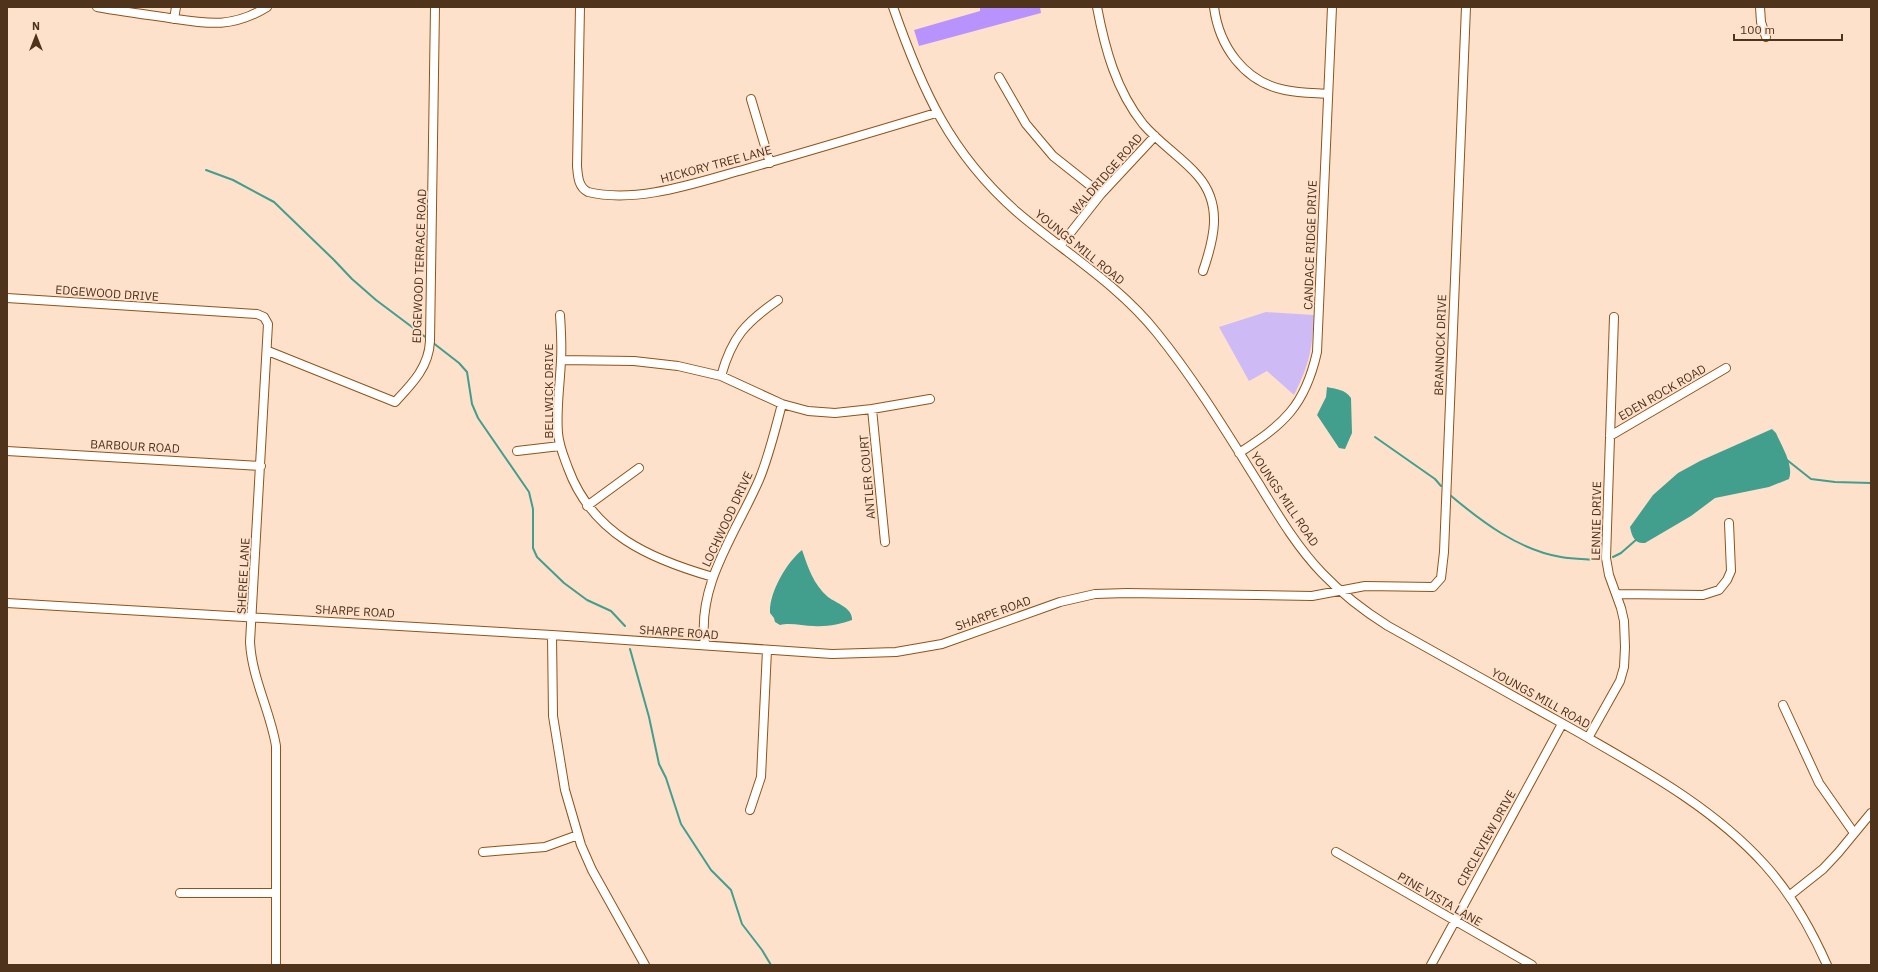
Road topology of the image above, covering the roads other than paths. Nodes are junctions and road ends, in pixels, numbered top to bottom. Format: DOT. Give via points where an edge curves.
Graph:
graph roads {
  1 [pos="97,7"];
  2 [pos="176,7"];
  3 [pos="267,7"];
  4 [pos="435,7"];
  5 [pos="580,7"];
  6 [pos="893,7"];
  7 [pos="1097,7"];
  8 [pos="1214,7"];
  9 [pos="1332,7"];
  10 [pos="1466,7"];
  11 [pos="1760,7"];
  12 [pos="174,19"];
  13 [pos="1766,37"];
  14 [pos="999,77"];
  15 [pos="1328,94"];
  16 [pos="751,99"];
  17 [pos="936,112"];
  18 [pos="1155,136"];
  19 [pos="770,163"];
  20 [pos="1101,194"];
  21 [pos="1060,246"];
  22 [pos="1203,271"];
  23 [pos="7,298"];
  24 [pos="778,300"];
  25 [pos="206,311"];
  26 [pos="560,315"];
  27 [pos="1614,317"];
  28 [pos="268,351"];
  29 [pos="561,360"];
  30 [pos="1726,368"];
  31 [pos="721,376"];
  32 [pos="930,399"];
  33 [pos="782,404"];
  34 [pos="872,409"];
  35 [pos="1610,436"];
  36 [pos="560,446"];
  37 [pos="7,450"];
  38 [pos="517,451"];
  39 [pos="1239,453"];
  40 [pos="261,466"];
  41 [pos="639,468"];
  42 [pos="587,506"];
  43 [pos="1729,523"];
  44 [pos="885,542"];
  45 [pos="713,577"];
  46 [pos="1340,591"];
  47 [pos="1616,594"];
  48 [pos="7,603"];
  49 [pos="252,617"];
  50 [pos="552,635"];
  51 [pos="705,645"];
  52 [pos="767,650"];
  53 [pos="1782,705"];
  54 [pos="1562,724"];
  55 [pos="1588,738"];
  56 [pos="750,810"];
  57 [pos="1871,813"];
  58 [pos="1854,833"];
  59 [pos="578,835"];
  60 [pos="483,852"];
  61 [pos="1336,852"];
  62 [pos="180,893"];
  63 [pos="276,893"];
  64 [pos="1789,896"];
  65 [pos="1454,921"];
  66 [pos="276,965"];
  67 [pos="645,965"];
  68 [pos="1431,965"];
  69 [pos="1532,965"];
  70 [pos="1827,965"];
  1 -- 12 [label="street"];
  2 -- 12 [label="street"];
  3 -- 12 [label="street" via="235,21 219,24"];
  4 -- 28 [label="street, EDGEWOOD TERRACE ROAD" via="430,341 424,366 416,380 395,402"];
  5 -- 19 [label="street, HICKORY TREE LANE" via="577,166 578,178 584,190 593,194 622,195 660,192"];
  6 -- 17 [label="street, YOUNGS MILL ROAD" via="920,79"];
  7 -- 18 [label="street" via="1104,44 1119,86 1143,124"];
  8 -- 15 [label="street" via="1216,23 1224,42 1245,69 1263,82 1284,90"];
  9 -- 15 [label="street, CANDACE RIDGE DRIVE"];
  10 -- 46 [label="street, BRANNOCK DRIVE" via="1442,575 1438,584 1433,587 1371,586"];
  11 -- 13 [label="street"];
  14 -- 20 [label="street" via="1026,124 1053,156"];
  15 -- 39 [label="street, CANDACE RIDGE DRIVE" via="1317,352 1313,370 1294,409 1280,424"];
  16 -- 19 [label="street"];
  17 -- 19 [label="street, HICKORY TREE LANE"];
  17 -- 21 [label="street, YOUNGS MILL ROAD" via="961,152 990,187"];
  18 -- 20 [label="street, WALDRIDGE ROAD"];
  18 -- 22 [label="street" via="1198,176 1207,190 1213,208 1214,225 1213,243"];
  20 -- 21 [label="street, WALDRIDGE ROAD"];
  21 -- 39 [label="street, YOUNGS MILL ROAD" via="1124,297 1155,331 1181,364"];
  23 -- 25 [label="street, EDGEWOOD DRIVE"];
  24 -- 31 [label="street" via="754,316 737,337 730,347"];
  25 -- 28 [label="street, SHEREE LANE" via="257,314 264,317 269,327"];
  26 -- 29 [label="street, BELLWICK DRIVE"];
  27 -- 35 [label="street, LENNIE DRIVE"];
  28 -- 40 [label="street, SHEREE LANE"];
  29 -- 31 [label="street" via="660,363"];
  29 -- 36 [label="street, BELLWICK DRIVE" via="558,415"];
  30 -- 35 [label="street, EDEN ROCK ROAD"];
  31 -- 33 [label="street"];
  32 -- 34 [label="street"];
  33 -- 34 [label="street" via="808,411"];
  33 -- 45 [label="street, LOCHWOOD DRIVE" via="765,466"];
  34 -- 44 [label="street, ANTLER COURT"];
  35 -- 47 [label="street, LENNIE DRIVE" via="1606,558 1608,575"];
  36 -- 38 [label="street"];
  36 -- 42 [label="street, BELLWICK DRIVE" via="572,480"];
  37 -- 40 [label="street, BARBOUR ROAD"];
  39 -- 46 [label="street, YOUNGS MILL ROAD" via="1288,530 1321,573"];
  40 -- 49 [label="street, SHEREE LANE"];
  41 -- 42 [label="street"];
  42 -- 45 [label="street, BELLWICK DRIVE" via="600,521 632,546"];
  43 -- 47 [label="street" via="1731,571 1719,590 1703,595"];
  45 -- 51 [label="street, LOCHWOOD DRIVE" via="704,612"];
  46 -- 52 [label="street, SHARPE ROAD" via="1305,596 1095,594 1060,602 972,634 919,649 872,654"];
  46 -- 54 [label="street, YOUNGS MILL ROAD" via="1388,626"];
  47 -- 55 [label="street, LENNIE DRIVE" via="1624,621 1624,667 1620,681"];
  48 -- 49 [label="street, SHARPE ROAD"];
  49 -- 50 [label="street, SHARPE ROAD"];
  49 -- 63 [label="street, SHEREE LANE" via="251,660 276,746"];
  50 -- 51 [label="street, SHARPE ROAD"];
  50 -- 59 [label="street" via="552,690 556,740 565,790"];
  51 -- 52 [label="street, SHARPE ROAD"];
  52 -- 56 [label="street" via="761,777"];
  53 -- 58 [label="street" via="1819,783"];
  54 -- 55 [label="street, YOUNGS MILL ROAD"];
  54 -- 65 [label="street, CIRCLEVIEW DRIVE"];
  55 -- 64 [label="street, YOUNGS MILL ROAD" via="1652,774 1710,816 1764,864"];
  57 -- 58 [label="street"];
  58 -- 64 [label="street" via="1823,869"];
  59 -- 60 [label="street" via="545,847"];
  59 -- 67 [label="street" via="607,900"];
  61 -- 65 [label="street, PINE VISTA LANE"];
  62 -- 63 [label="street"];
  63 -- 66 [label="street, SHEREE LANE"];
  64 -- 70 [label="street, YOUNGS MILL ROAD" via="1805,918"];
  65 -- 68 [label="street, CIRCLEVIEW DRIVE"];
  65 -- 69 [label="street, PINE VISTA LANE"];
}
